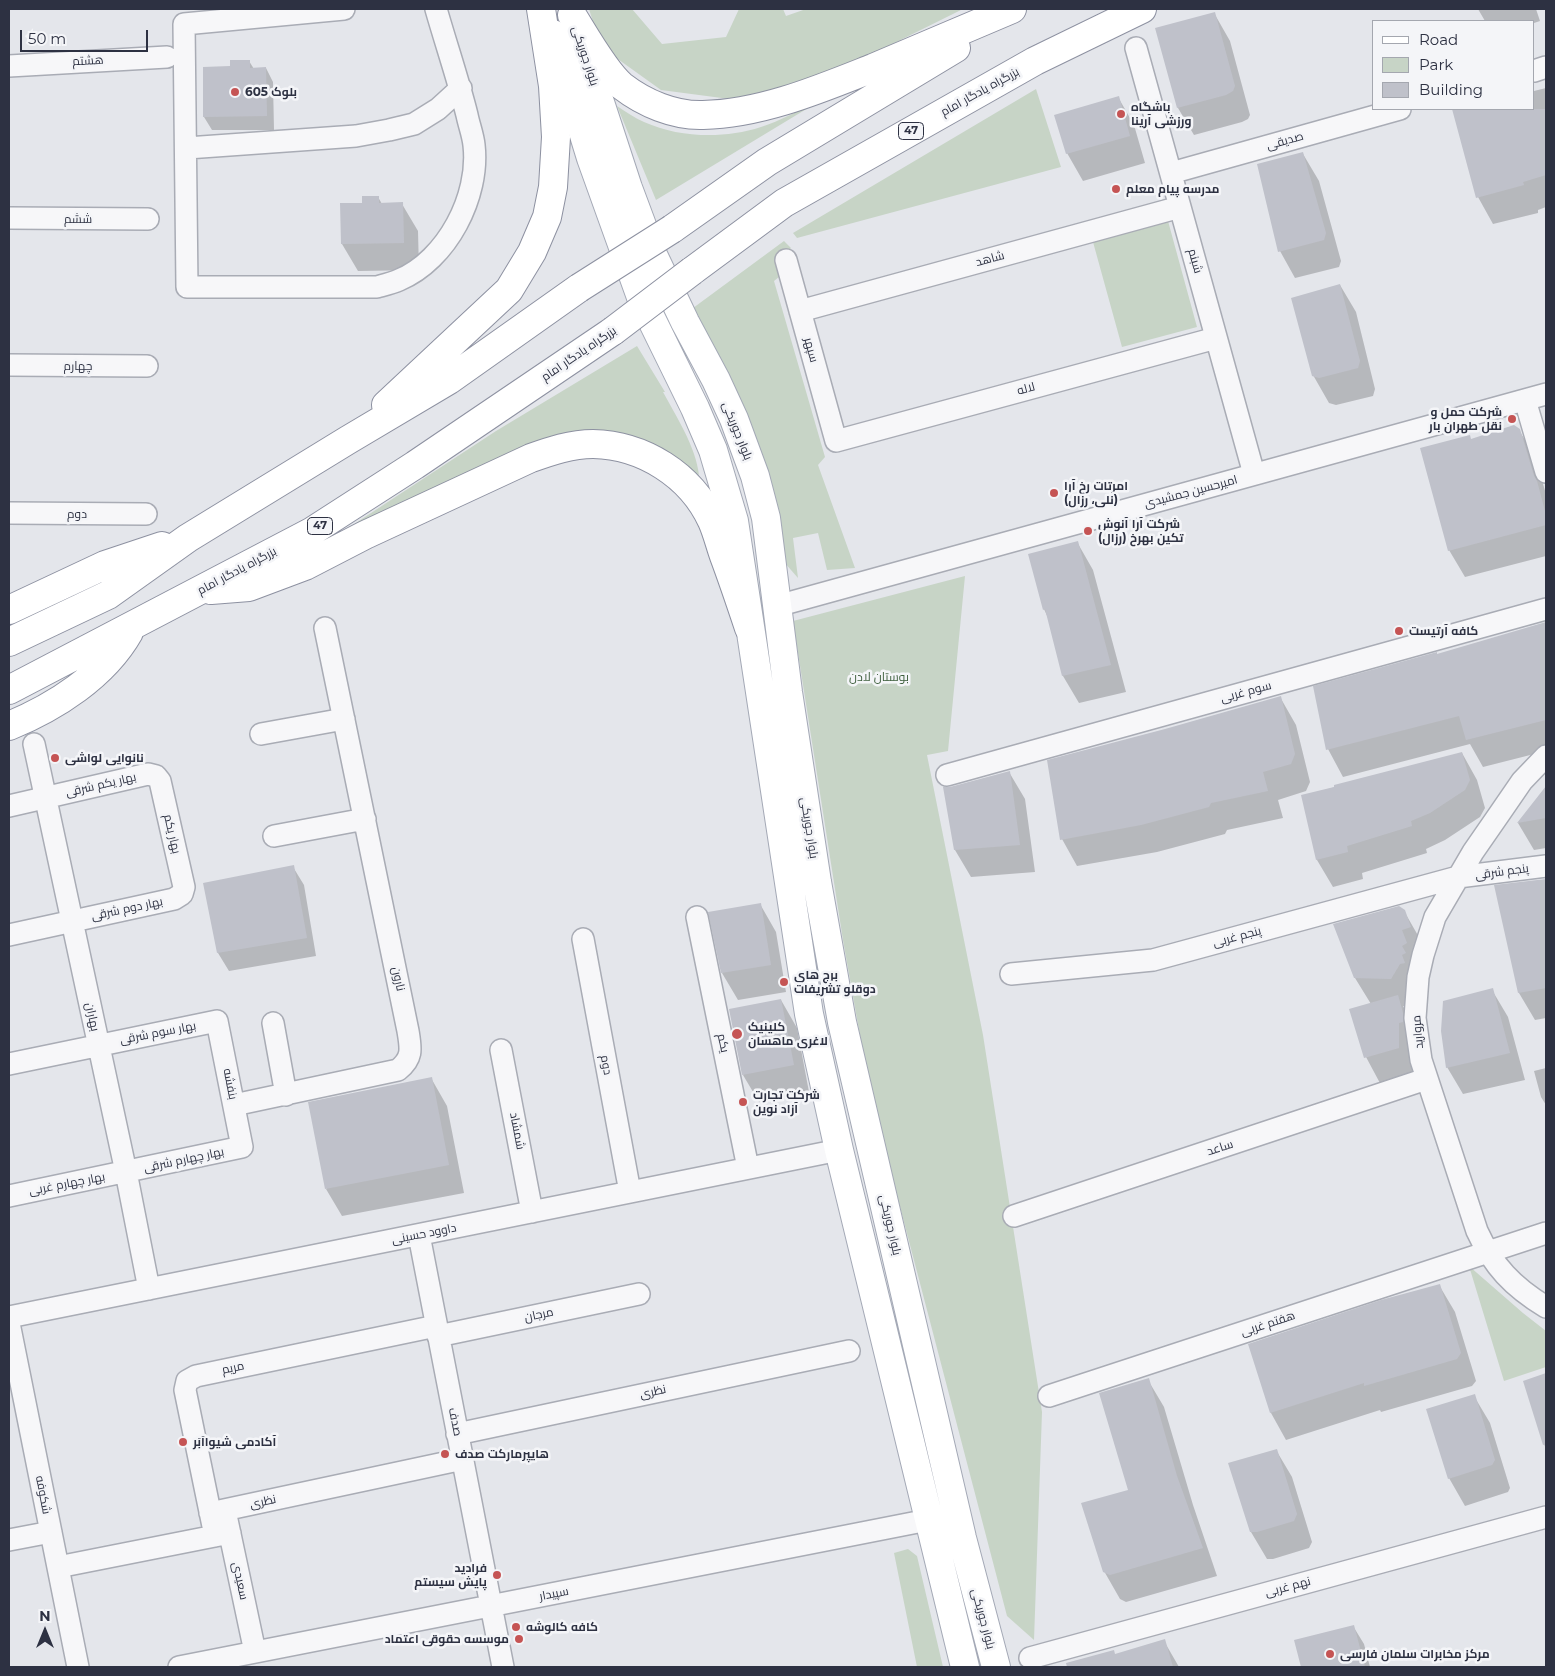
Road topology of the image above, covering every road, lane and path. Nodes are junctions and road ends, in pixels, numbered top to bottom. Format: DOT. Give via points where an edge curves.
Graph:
graph roads {
  1 [pos="344,9"];
  2 [pos="436,9"];
  3 [pos="541,9"];
  4 [pos="546,9"];
  5 [pos="1012,9"];
  6 [pos="1022,9"];
  7 [pos="1142,9"];
  8 [pos="571,12"];
  9 [pos="1136,48"];
  10 [pos="168,57"];
  11 [pos="9,66"];
  12 [pos="461,88"];
  13 [pos="1396,110"];
  14 [pos="187,148"];
  15 [pos="1170,173"];
  16 [pos="1180,207"];
  17 [pos="9,218"];
  18 [pos="148,219"];
  19 [pos="786,260"];
  20 [pos="800,311"];
  21 [pos="1216,338"];
  22 [pos="9,365"];
  23 [pos="147,366"];
  24 [pos="1546,394"];
  25 [pos="1525,400"];
  26 [pos="348,440"];
  27 [pos="836,441"];
  28 [pos="1546,472"];
  29 [pos="1254,474"];
  30 [pos="9,514"];
  31 [pos="146,514"];
  32 [pos="188,538"];
  33 [pos="202,590"];
  34 [pos="777,606"];
  35 [pos="1546,609"];
  36 [pos="9,610"];
  37 [pos="132,627"];
  38 [pos="324,628"];
  39 [pos="750,628"];
  40 [pos="9,642"];
  41 [pos="9,690"];
  42 [pos="344,719"];
  43 [pos="9,726"];
  44 [pos="261,734"];
  45 [pos="34,744"];
  46 [pos="1546,756"];
  47 [pos="946,775"];
  48 [pos="156,776"];
  49 [pos="46,798"];
  50 [pos="9,806"];
  51 [pos="365,819"];
  52 [pos="274,836"];
  53 [pos="1546,866"];
  54 [pos="1458,877"];
  55 [pos="182,894"];
  56 [pos="697,918"];
  57 [pos="72,921"];
  58 [pos="9,935"];
  59 [pos="583,939"];
  60 [pos="1011,974"];
  61 [pos="810,1014"];
  62 [pos="217,1021"];
  63 [pos="842,1022"];
  64 [pos="273,1023"];
  65 [pos="98,1045"];
  66 [pos="501,1050"];
  67 [pos="9,1064"];
  68 [pos="1426,1079"];
  69 [pos="286,1095"];
  70 [pos="234,1106"];
  71 [pos="242,1148"];
  72 [pos="839,1150"];
  73 [pos="748,1168"];
  74 [pos="126,1172"];
  75 [pos="630,1192"];
  76 [pos="9,1196"];
  77 [pos="532,1212"];
  78 [pos="1014,1216"];
  79 [pos="1546,1233"];
  80 [pos="419,1235"];
  81 [pos="1487,1252"];
  82 [pos="149,1289"];
  83 [pos="639,1294"];
  84 [pos="1546,1307"];
  85 [pos="9,1318"];
  86 [pos="9,1323"];
  87 [pos="437,1331"];
  88 [pos="849,1351"];
  89 [pos="1049,1396"];
  90 [pos="16,1401"];
  91 [pos="458,1434"];
  92 [pos="462,1459"];
  93 [pos="218,1511"];
  94 [pos="1546,1517"];
  95 [pos="928,1520"];
  96 [pos="51,1532"];
  97 [pos="222,1535"];
  98 [pos="9,1540"];
  99 [pos="58,1567"];
  100 [pos="491,1606"];
  101 [pos="255,1652"];
  102 [pos="1030,1658"];
  103 [pos="78,1667"];
  104 [pos="179,1667"];
  105 [pos="503,1667"];
  106 [pos="965,1667"];
  107 [pos="996,1667"];
  1 -- 14 [label="street" via="184,24"];
  2 -- 12 [label="street"];
  3 -- 26 [label="main road" via="553,86 556,137 553,188 547,217 532,252 509,290"];
  4 -- 39 [label="main road, بلوار جوریکی" via="591,158 642,300 713,450 734,521"];
  5 -- 8 [label="main road" via="816,91 738,113 701,116 650,103 621,85 602,62"];
  6 -- 26 [label="main road, bridge" via="767,162 449,380"];
  7 -- 33 [label="main road, بزرگراه یادگار امام / 47, bridge" via="1035,61 784,203 613,331 415,465 311,532"];
  8 -- 34 [label="main road, بلوار جوریکی" via="653,255 734,419 755,476 766,518"];
  9 -- 15 [label="street, شبنم"];
  10 -- 11 [label="street, هشتم"];
  12 -- 14 [label="street" via="438,109 414,124 389,130 346,137"];
  12 -- 14 [label="street" via="474,145 473,176 462,214 443,246 423,265 400,280 377,287 188,287"];
  13 -- 15 [label="street, صدیقی"];
  15 -- 16 [label="street, شبنم"];
  16 -- 20 [label="street, شاهد"];
  16 -- 21 [label="street, شبنم"];
  17 -- 18 [label="street, ششم"];
  19 -- 20 [label="street, سپهر"];
  20 -- 27 [label="street, سپهر"];
  21 -- 27 [label="street, لاله"];
  21 -- 29 [label="street, شبنم"];
  22 -- 23 [label="street, چهارم"];
  24 -- 25 [label="street, امیرحسین جمشیدی"];
  25 -- 28 [label="street"];
  25 -- 29 [label="street, امیرحسین جمشیدی"];
  26 -- 32 [label="main road"];
  29 -- 34 [label="street, امیرحسین جمشیدی"];
  30 -- 31 [label="street, دوم"];
  32 -- 36 [label="main road" via="105,565"];
  32 -- 40 [label="main road" via="108,595"];
  33 -- 37 [label="main road, بزرگراه یادگار امام / 47"];
  33 -- 39 [label="main road" via="249,587 305,566 365,534 555,449 606,445 631,450 666,467 697,495 712,520"];
  34 -- 63 [label="main road, بلوار جوریکی" via="817,882"];
  35 -- 47 [label="street, سوم غربی"];
  37 -- 41 [label="main road, بزرگراه یادگار امام / 47"];
  37 -- 43 [label="main road" via="119,650 86,683 25,720"];
  38 -- 42 [label="street, نارون"];
  39 -- 61 [label="main road, بلوار جوریکی"];
  42 -- 44 [label="street"];
  42 -- 51 [label="street, نارون"];
  45 -- 49 [label="street, بهاران"];
  46 -- 54 [label="street, مروارید" via="1522,782"];
  48 -- 49 [label="street, بهار یکم شرقی" via="148,774"];
  48 -- 55 [label="street, بهار یکم" via="184,887"];
  49 -- 50 [label="street, بهار یکم شرقی"];
  49 -- 57 [label="street, بهاران"];
  51 -- 52 [label="street"];
  51 -- 69 [label="street, نارون" via="408,1031 409,1056 398,1070"];
  53 -- 54 [label="street, پنجم شرقی"];
  54 -- 60 [label="street, پنجم غربی" via="1153,960"];
  54 -- 68 [label="street, مروارید" via="1435,918 1418,977 1416,1025"];
  55 -- 57 [label="street, بهار دوم شرقی" via="174,899"];
  56 -- 73 [label="street, یکم"];
  57 -- 58 [label="street, بهار دوم شرقی"];
  57 -- 65 [label="street, بهاران"];
  59 -- 75 [label="street, دوم"];
  61 -- 63 [label="main road"];
  61 -- 72 [label="main road, بلوار جوریکی"];
  62 -- 65 [label="street, بهار سوم شرقی"];
  62 -- 70 [label="street, بنفشه"];
  63 -- 107 [label="main road, بلوار جوریکی" via="960,1529"];
  64 -- 69 [label="street"];
  65 -- 67 [label="street, بهار سوم شرقی"];
  65 -- 74 [label="street, بهاران"];
  66 -- 77 [label="street, شمشاد"];
  68 -- 78 [label="street, ساعد"];
  68 -- 81 [label="street, مروارید" via="1468,1207"];
  69 -- 70 [label="street, نارون"];
  70 -- 71 [label="street, بنفشه"];
  71 -- 74 [label="street, بهار چهارم شرقی"];
  72 -- 73 [label="street, داوود حسینی"];
  72 -- 95 [label="main road, بلوار جوریکی"];
  73 -- 75 [label="street, داوود حسینی"];
  74 -- 76 [label="street, بهار چهارم غربی"];
  74 -- 82 [label="street, بهاران"];
  75 -- 77 [label="street, داوود حسینی"];
  77 -- 80 [label="street, داوود حسینی"];
  79 -- 81 [label="street, هفتم غربی"];
  80 -- 82 [label="street, داوود حسینی"];
  80 -- 87 [label="street, صدف"];
  81 -- 84 [label="street, مروارید" via="1502,1273"];
  81 -- 89 [label="street, هفتم غربی"];
  82 -- 85 [label="street, داوود حسینی"];
  83 -- 87 [label="street, مرجان"];
  86 -- 90 [label="street, شکوفه"];
  87 -- 91 [label="street, صدف"];
  87 -- 93 [label="street, مریم" via="196,1376 187,1381 184,1390"];
  88 -- 91 [label="street, نظری"];
  90 -- 96 [label="street, شکوفه"];
  91 -- 92 [label="street, صدف"];
  92 -- 93 [label="street, نظری"];
  92 -- 100 [label="street, صدف"];
  93 -- 97 [label="street, سعیدی"];
  94 -- 102 [label="street, نهم غربی"];
  95 -- 100 [label="street, سپیدار"];
  95 -- 106 [label="main road, بلوار جوریکی"];
  96 -- 98 [label="street"];
  96 -- 99 [label="street, شکوفه"];
  97 -- 99 [label="street"];
  97 -- 101 [label="street, سعیدی"];
  99 -- 103 [label="street, شکوفه"];
  100 -- 101 [label="street, سپیدار"];
  100 -- 105 [label="street, صدف"];
  101 -- 104 [label="street, سپیدار"];
}
